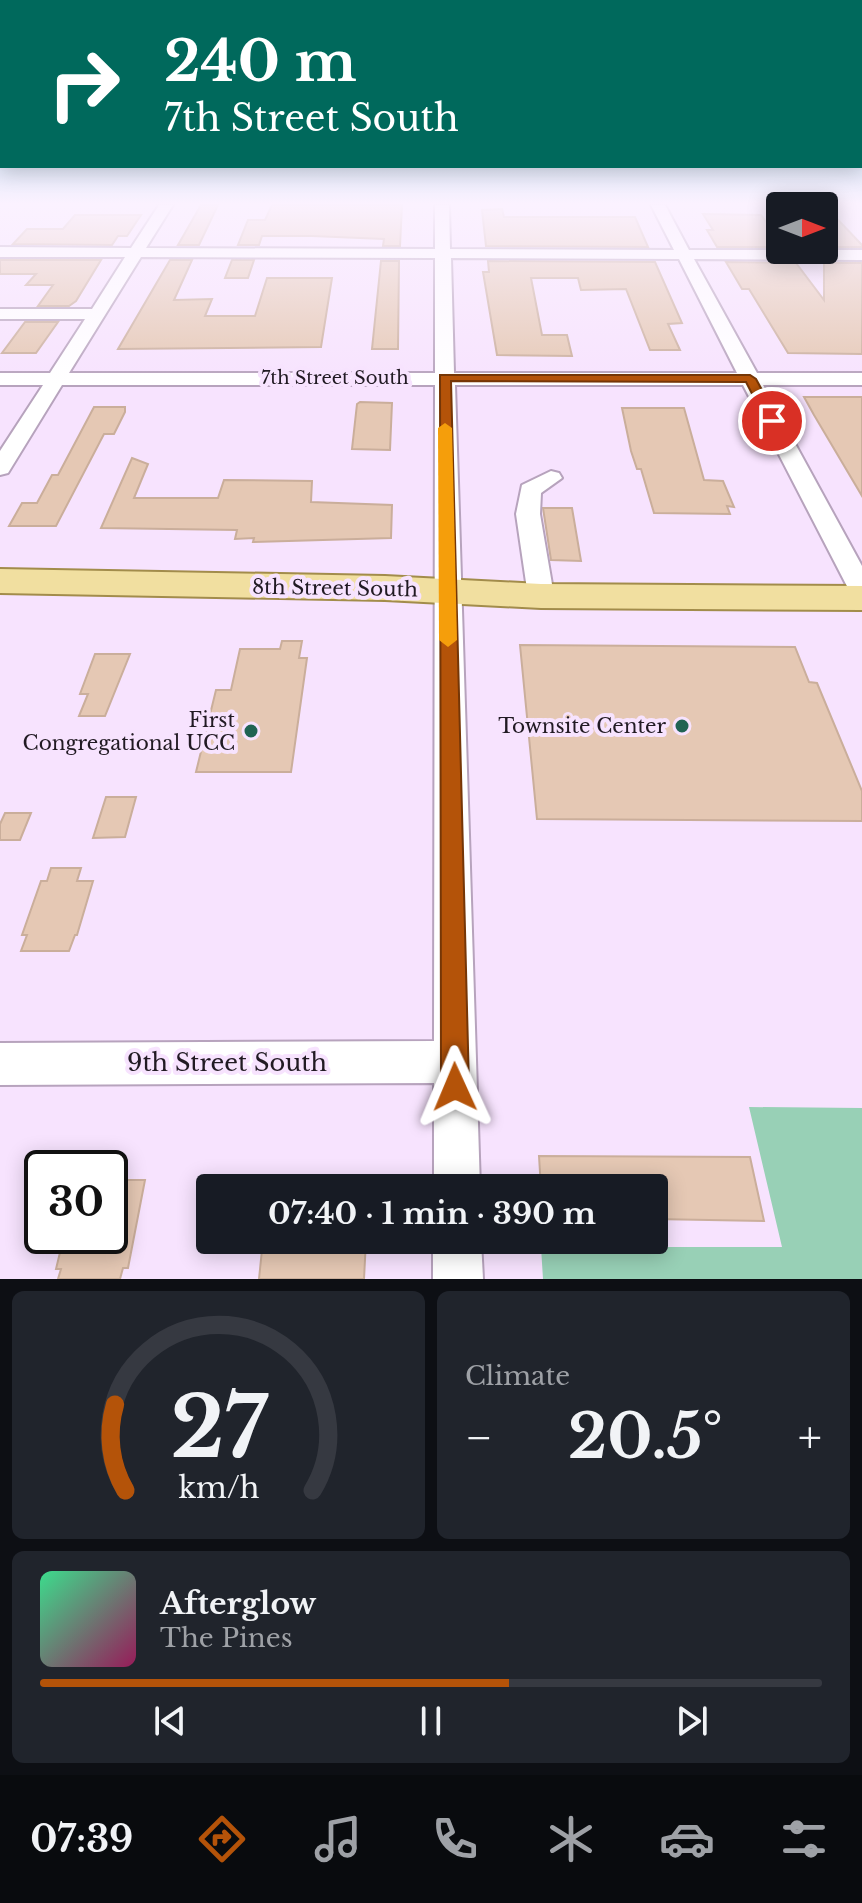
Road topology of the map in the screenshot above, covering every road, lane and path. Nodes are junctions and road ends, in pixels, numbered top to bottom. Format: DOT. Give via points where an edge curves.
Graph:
graph roads {
  1 [pos="127,265"];
  2 [pos="442,265"];
  3 [pos="690,265"];
  4 [pos="0,314"];
  5 [pos="98,314"];
  6 [pos="444,377"];
  7 [pos="0,379"];
  8 [pos="58,379"];
  9 [pos="750,379"];
  10 [pos="862,379"];
  11 [pos="0,468"];
  12 [pos="551,478"];
  13 [pos="0,581"];
  14 [pos="862,590"];
  15 [pos="447,591"];
  16 [pos="541,596"];
  17 [pos="862,598"];
  18 [pos="454,1062"];
  19 [pos="0,1064"];
  20 [pos="457,1174"];
  21 [pos="457,1254"];
  22 [pos="458,1279"];
  1 -- 5 [label="street"];
  2 -- 6 [label="street"];
  3 -- 9 [label="street"];
  4 -- 5 [label="street"];
  5 -- 8 [label="street"];
  6 -- 8 [label="street, 7th Street South"];
  6 -- 9 [label="street, 7th Street South"];
  6 -- 15 [label="street"];
  7 -- 8 [label="street, 7th Street South"];
  8 -- 11 [label="street"];
  9 -- 10 [label="street, 7th Street South"];
  9 -- 14 [label="street"];
  12 -- 16 [label="street" via="530,490 528,514"];
  13 -- 15 [label="main road, 8th Street South"];
  15 -- 16 [label="main road, 8th Street South"];
  15 -- 18 [label="street"];
  16 -- 17 [label="main road, 8th Street South"];
  18 -- 19 [label="street, 9th Street South"];
  18 -- 20 [label="street"];
  21 -- 22 [label="street"];
}
